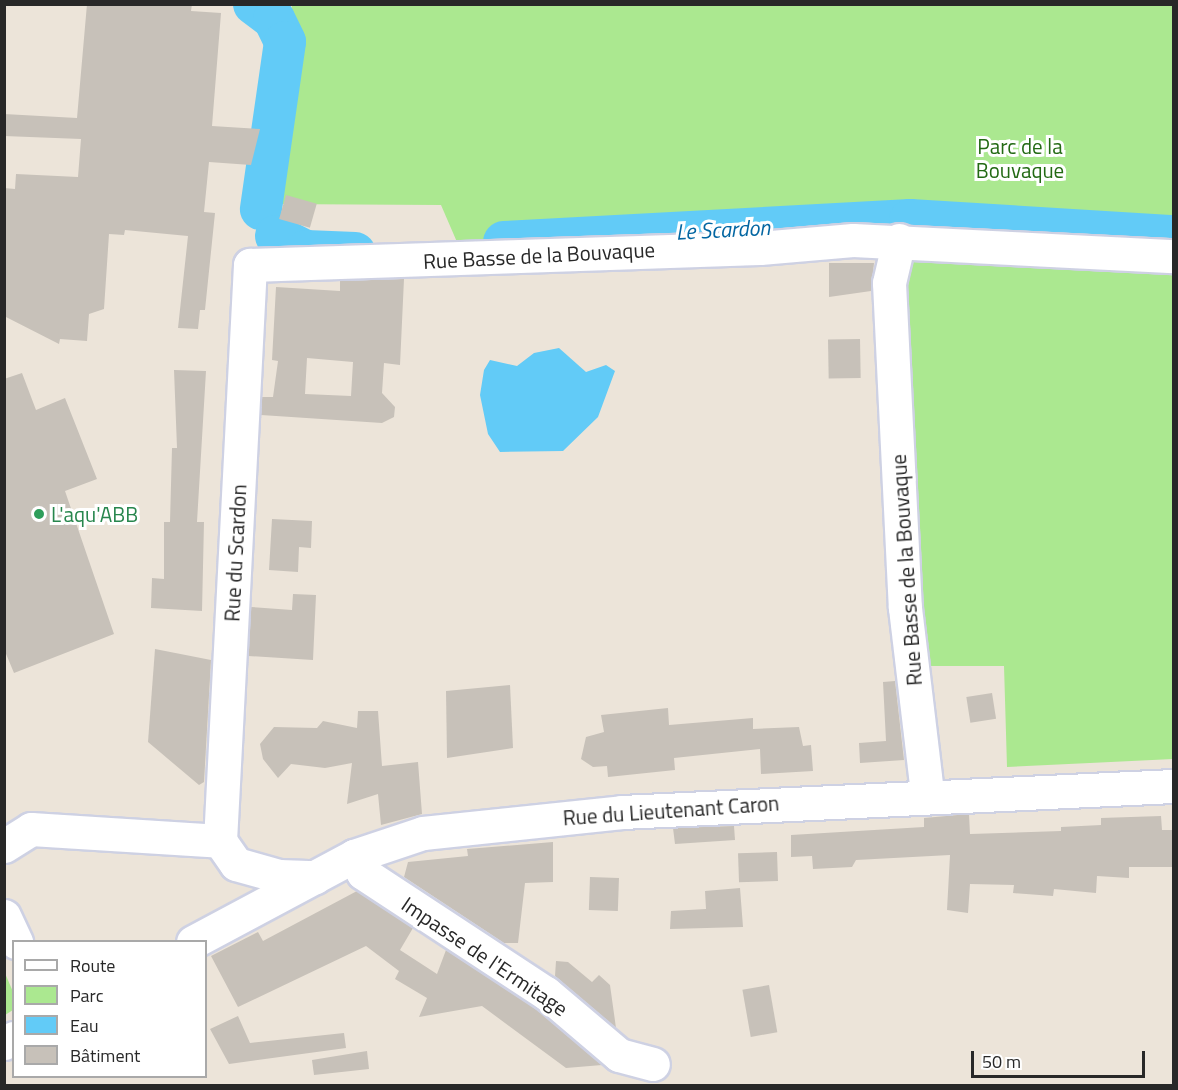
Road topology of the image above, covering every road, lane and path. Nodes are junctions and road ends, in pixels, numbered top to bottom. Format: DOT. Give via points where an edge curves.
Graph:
graph roads {
  1 [pos="899,240"];
  2 [pos="1173,256"];
  3 [pos="249,265"];
  4 [pos="1173,786"];
  5 [pos="927,793"];
  6 [pos="4,846"];
  7 [pos="228,853"];
  8 [pos="354,856"];
  9 [pos="316,877"];
  10 [pos="4,916"];
  11 [pos="239,917"];
  12 [pos="15,940"];
  13 [pos="197,940"];
  14 [pos="653,1064"];
  1 -- 2 [label="street, Rue Basse de la Bouvaque"];
  1 -- 3 [label="street, Rue Basse de la Bouvaque"];
  1 -- 5 [label="street, Rue Basse de la Bouvaque" via="889,283 902,538"];
  3 -- 7 [label="street, Rue du Scardon"];
  4 -- 5 [label="street, Rue du Lieutenant Caron"];
  5 -- 8 [label="street, Rue du Lieutenant Caron" via="622,812 434,832"];
  6 -- 7 [label="street" via="31,829"];
  7 -- 9 [label="street" via="279,876"];
  7 -- 11 [label="street, Rue du Scardon" via="242,890"];
  8 -- 9 [label="street, Rue du Lieutenant Caron"];
  8 -- 14 [label="street, Impasse de l'Ermitage" via="363,873 546,993 619,1054"];
  9 -- 11 [label="street, Rue du Lieutenant Caron"];
  10 -- 12 [label="street"];
  11 -- 13 [label="street, Rue du Lieutenant Caron"];
}
